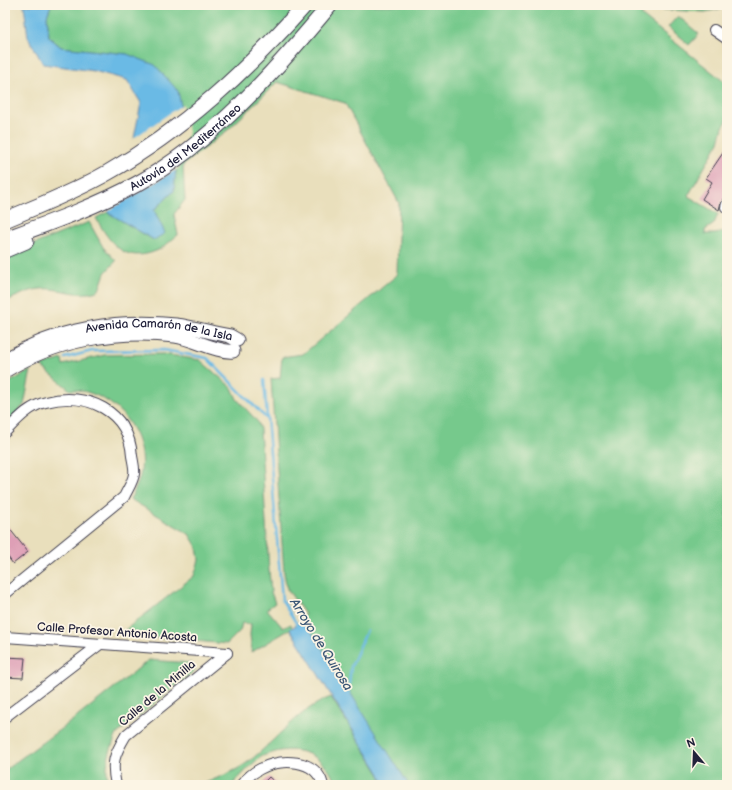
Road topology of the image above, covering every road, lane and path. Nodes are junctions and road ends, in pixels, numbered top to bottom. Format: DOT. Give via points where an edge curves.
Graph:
graph roads {
  1 [pos="305,5"];
  2 [pos="330,5"];
  3 [pos="714,30"];
  4 [pos="727,39"];
  5 [pos="224,87"];
  6 [pos="137,184"];
  7 [pos="5,209"];
  8 [pos="5,220"];
  9 [pos="5,239"];
  10 [pos="5,250"];
  11 [pos="5,360"];
  12 [pos="5,371"];
  13 [pos="5,432"];
  14 [pos="5,594"];
  15 [pos="5,637"];
  16 [pos="99,645"];
  17 [pos="227,653"];
  18 [pos="5,717"];
  19 [pos="116,785"];
  20 [pos="241,785"];
  21 [pos="323,785"];
  1 -- 5 [label="highway, Autovía del Mediterráneo" via="270,44"];
  2 -- 6 [label="highway, Autovía del Mediterráneo" via="282,63 220,123"];
  3 -- 4 [label="street"];
  5 -- 7 [label="highway" via="111,160 42,195"];
  5 -- 8 [label="highway, Autovía del Mediterráneo" via="177,128 108,173 65,195"];
  6 -- 9 [label="highway, Autovía del Mediterráneo" via="66,217"];
  6 -- 10 [label="highway" via="64,225"];
  11 -- 12 [label="main road, Avenida Camarón de la Isla" via="19,351 47,340 76,331 112,325 178,325 230,336 235,346 226,352 196,340 175,336 114,335 48,350"];
  13 -- 14 [label="street" via="22,414 45,402 69,398 92,401 118,418 131,442 134,475 124,497"];
  15 -- 16 [label="street, Calle Profesor Antonio Acosta"];
  16 -- 17 [label="street, Calle Profesor Antonio Acosta"];
  16 -- 18 [label="street"];
  17 -- 19 [label="street, Calle de la Minilla" via="126,735 115,753 113,771"];
  20 -- 21 [label="street" via="259,769 291,762 304,764 315,770"];
}
